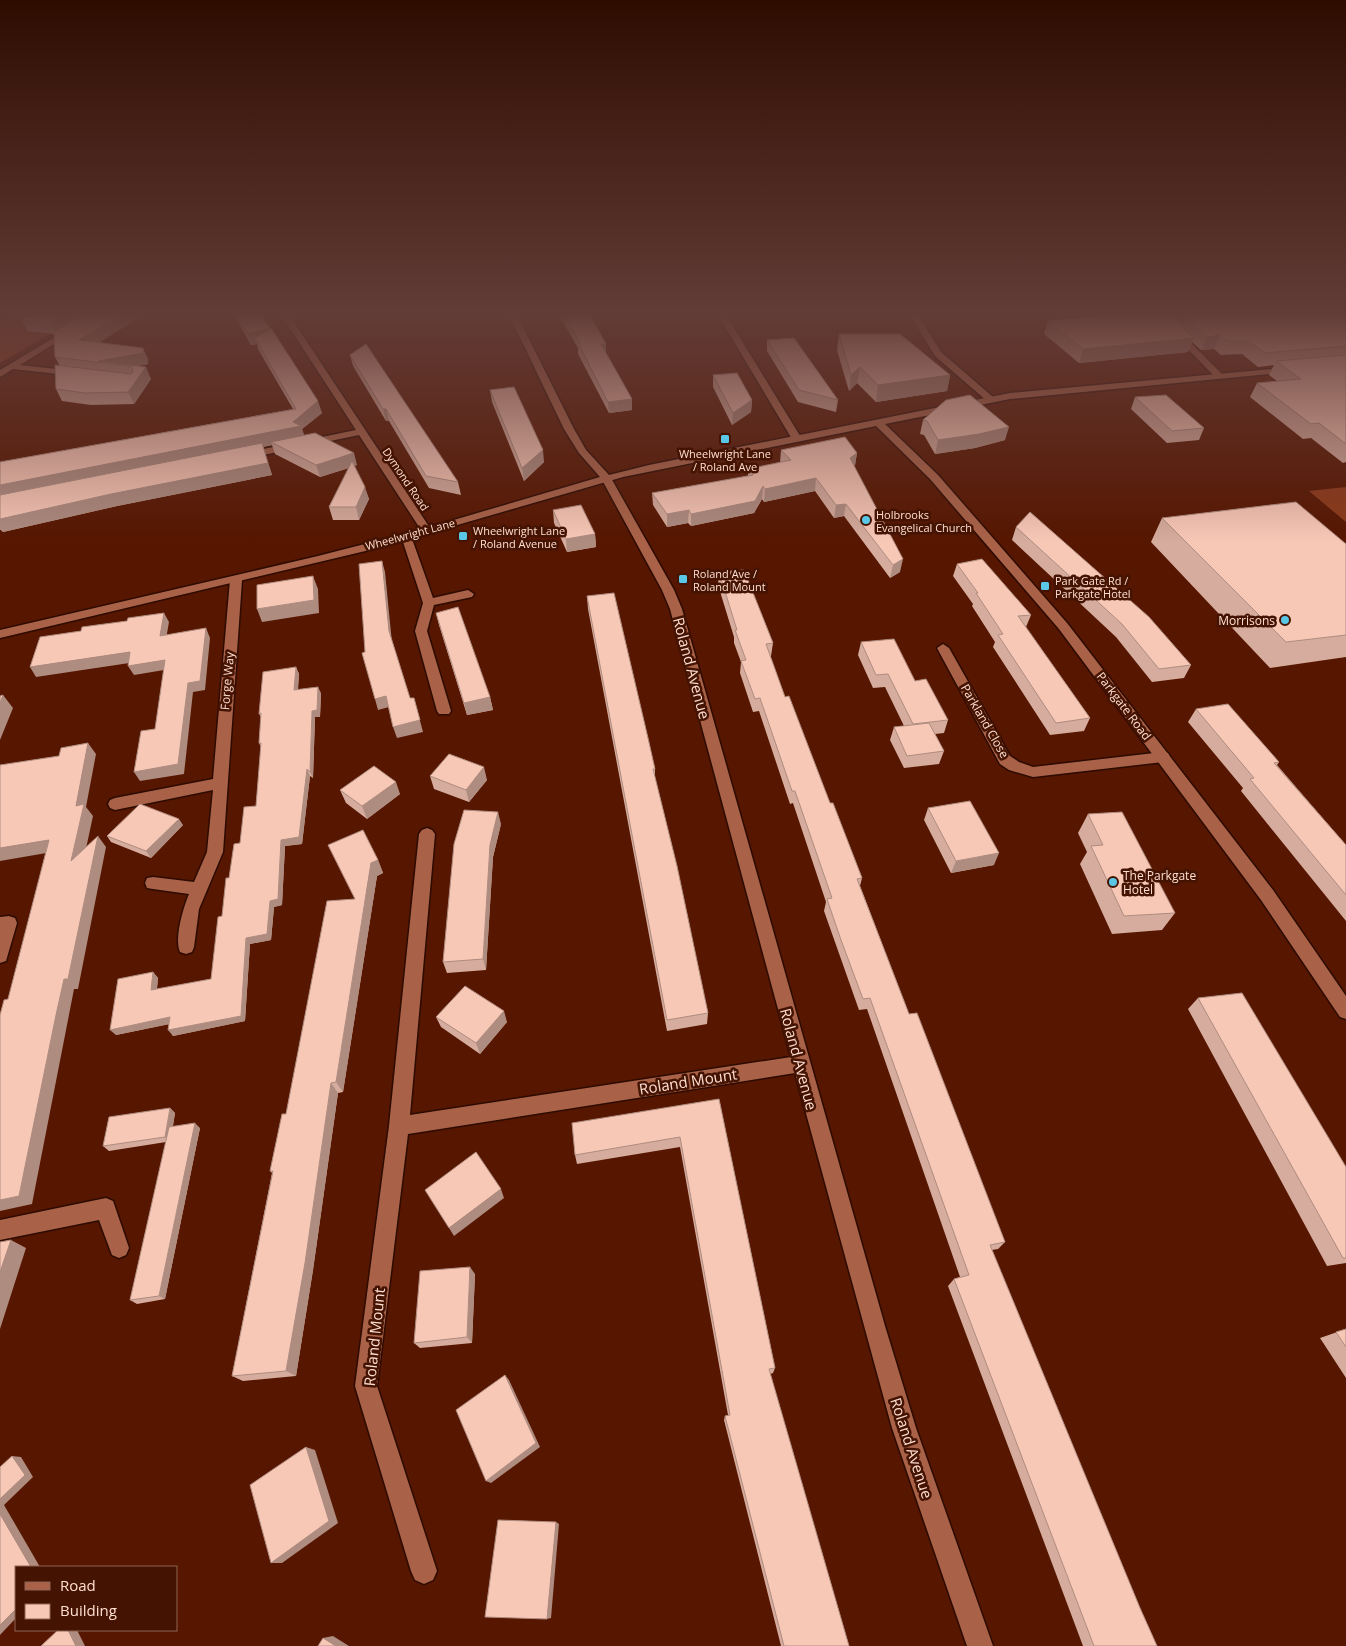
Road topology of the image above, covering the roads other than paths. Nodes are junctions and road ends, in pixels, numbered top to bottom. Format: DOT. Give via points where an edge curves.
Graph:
graph roads {
  1 [pos="334,390"];
  2 [pos="550,390"];
  3 [pos="767,390"];
  4 [pos="979,390"];
  5 [pos="1065,390"];
  6 [pos="990,399"];
  7 [pos="878,422"];
  8 [pos="362,432"];
  9 [pos="797,438"];
  10 [pos="234,458"];
  11 [pos="606,478"];
  12 [pos="427,531"];
  13 [pos="406,536"];
  14 [pos="236,580"];
  15 [pos="468,594"];
  16 [pos="429,603"];
  17 [pos="0,634"];
  18 [pos="942,648"];
  19 [pos="444,711"];
  20 [pos="1163,758"];
  21 [pos="220,783"];
  22 [pos="115,804"];
  23 [pos="427,834"];
  24 [pos="153,883"];
  25 [pos="198,888"];
  26 [pos="0,924"];
  27 [pos="186,947"];
  28 [pos="0,956"];
  29 [pos="1346,1011"];
  30 [pos="800,1064"];
  31 [pos="398,1126"];
  32 [pos="0,1230"];
  33 [pos="119,1248"];
  34 [pos="424,1572"];
  35 [pos="980,1646"];
  1 -- 8 [label="street, Dymond Road"];
  2 -- 11 [label="street, Roland Avenue" via="582,451"];
  3 -- 9 [label="street"];
  4 -- 6 [label="street"];
  5 -- 6 [label="street, Wheelwright Lane"];
  6 -- 7 [label="street, Wheelwright Lane"];
  7 -- 9 [label="street, Wheelwright Lane"];
  7 -- 20 [label="street, Parkgate Road" via="934,477 1063,626"];
  8 -- 10 [label="street"];
  8 -- 12 [label="street, Dymond Road"];
  9 -- 11 [label="street, Wheelwright Lane"];
  11 -- 12 [label="street, Wheelwright Lane"];
  11 -- 30 [label="street, Roland Avenue" via="676,609"];
  12 -- 13 [label="street, Wheelwright Lane"];
  13 -- 14 [label="street, Wheelwright Lane"];
  13 -- 16 [label="street"];
  14 -- 17 [label="street, Wheelwright Lane"];
  14 -- 21 [label="street, Forge Way"];
  15 -- 16 [label="street"];
  16 -- 19 [label="street" via="421,631"];
  18 -- 20 [label="street, Parkland Close" via="1005,760 1014,766 1033,772"];
  20 -- 29 [label="street, Parkgate Road" via="1267,895"];
  21 -- 22 [label="street"];
  21 -- 25 [label="street, Forge Way" via="215,852"];
  23 -- 31 [label="street, Roland Mount"];
  24 -- 25 [label="street"];
  25 -- 27 [label="street, Forge Way"];
  26 -- 28 [label="street" via="9,922"];
  30 -- 31 [label="street, Roland Mount"];
  30 -- 35 [label="street, Roland Avenue" via="904,1428"];
  31 -- 34 [label="street, Roland Mount" via="366,1386"];
  32 -- 33 [label="street" via="106,1208"];
}
